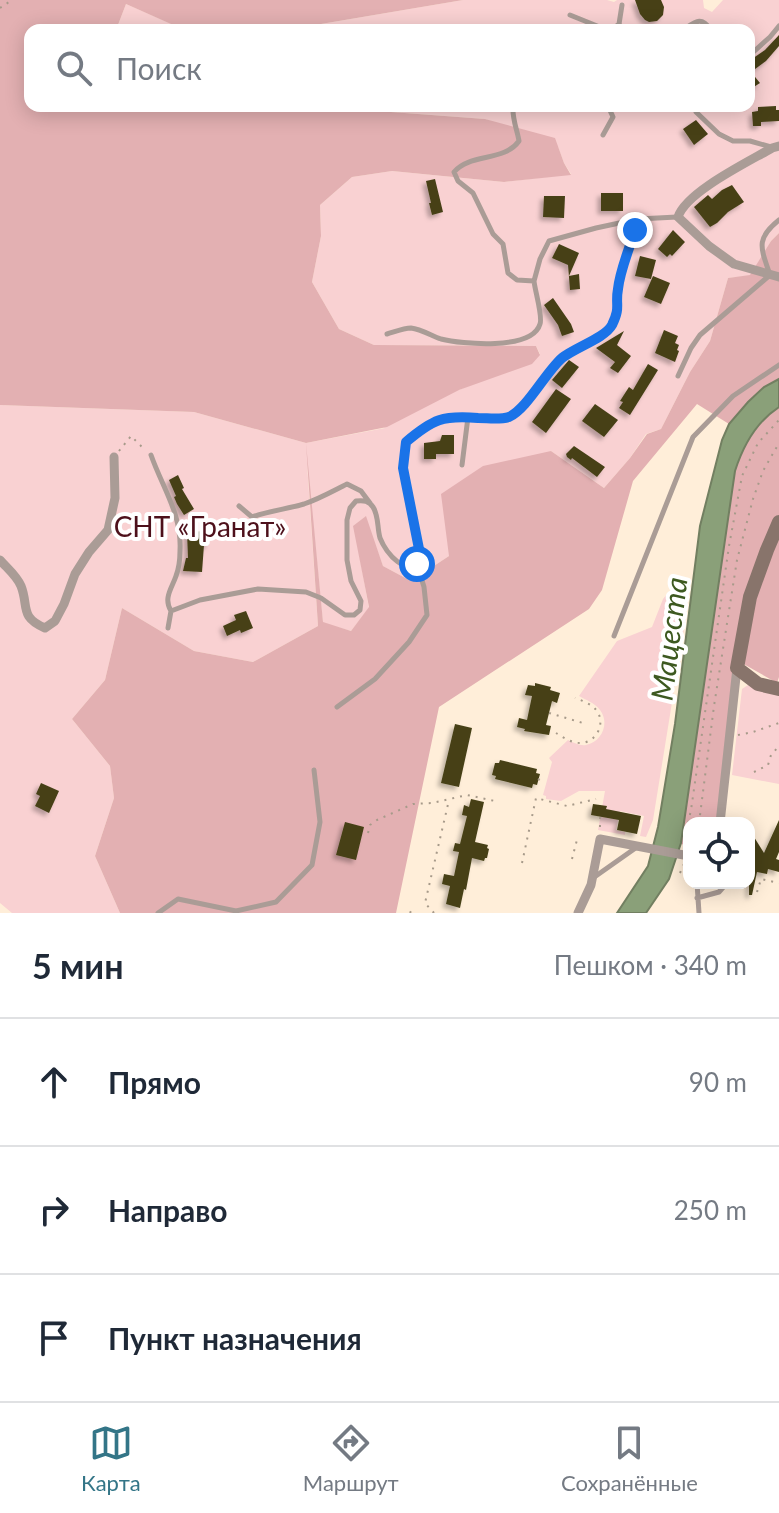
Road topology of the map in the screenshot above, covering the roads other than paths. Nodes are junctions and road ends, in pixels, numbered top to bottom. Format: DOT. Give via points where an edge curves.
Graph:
graph roads {
  1 [pos="622,5"];
  2 [pos="570,15"];
  3 [pos="594,24"];
  4 [pos="621,24"];
  5 [pos="779,26"];
  6 [pos="755,51"];
  7 [pos="512,112"];
  8 [pos="611,112"];
  9 [pos="696,112"];
  10 [pos="603,135"];
  11 [pos="775,147"];
  12 [pos="678,217"];
  13 [pos="638,219"];
  14 [pos="779,220"];
  15 [pos="774,276"];
  16 [pos="534,281"];
  17 [pos="387,334"];
  18 [pos="779,365"];
  19 [pos="678,376"];
  20 [pos="468,417"];
  21 [pos="151,455"];
  22 [pos="114,457"];
  23 [pos="462,465"];
  24 [pos="371,504"];
  25 [pos="239,506"];
  26 [pos="779,522"];
  27 [pos="0,560"];
  28 [pos="417,564"];
  29 [pos="171,611"];
  30 [pos="168,628"];
  31 [pos="614,636"];
  32 [pos="737,668"];
  33 [pos="779,689"];
  34 [pos="337,707"];
  35 [pos="314,770"];
  36 [pos="721,817"];
  37 [pos="643,847"];
  38 [pos="683,860"];
  39 [pos="591,879"];
  40 [pos="697,889"];
  41 [pos="724,889"];
  42 [pos="697,898"];
  43 [pos="158,913"];
  44 [pos="578,913"];
  45 [pos="699,913"];
  1 -- 4 [label="lane"];
  2 -- 3 [label="lane"];
  5 -- 6 [label="lane"];
  7 -- 16 [label="lane" via="519,141 514,148 454,172 503,244 508,273 517,280"];
  8 -- 10 [label="lane"];
  9 -- 11 [label="lane" via="733,141"];
  11 -- 12 [label="street" via="714,181 680,209"];
  12 -- 13 [label="lane"];
  12 -- 15 [label="street" via="734,264"];
  13 -- 16 [label="lane" via="549,241"];
  13 -- 20 [label="lane" via="611,328 563,358 507,418"];
  14 -- 15 [label="lane" via="762,238 761,247"];
  15 -- 19 [label="lane" via="700,335"];
  16 -- 17 [label="lane" via="541,321 517,341 480,345 412,328"];
  18 -- 31 [label="lane" via="733,396 693,437"];
  20 -- 23 [label="lane"];
  20 -- 28 [label="lane" via="452,416 427,425 406,442 403,468 421,559"];
  21 -- 29 [label="lane" via="178,517 181,538 177,573 167,596"];
  22 -- 27 [label="street" via="115,498 108,530 75,574 55,621 45,628 33,623 16,577"];
  24 -- 25 [label="lane" via="347,484 304,504 252,517"];
  24 -- 28 [label="lane" via="380,537 395,560 403,566"];
  24 -- 29 [label="lane" via="356,501 347,520 347,560 361,601 354,615 306,592 258,589"];
  26 -- 32 [label="main road" via="750,597"];
  28 -- 34 [label="lane" via="427,615 375,679"];
  29 -- 30 [label="lane"];
  32 -- 33 [label="main road" via="758,684"];
  32 -- 36 [label="street"];
  35 -- 43 [label="lane" via="320,822 312,865 276,902 236,911 178,899"];
  37 -- 38 [label="street"];
  37 -- 39 [label="lane"];
  37 -- 39 [label="street" via="600,839"];
  39 -- 44 [label="street"];
  40 -- 42 [label="lane"];
  41 -- 42 [label="lane"];
  42 -- 45 [label="lane"];
}
